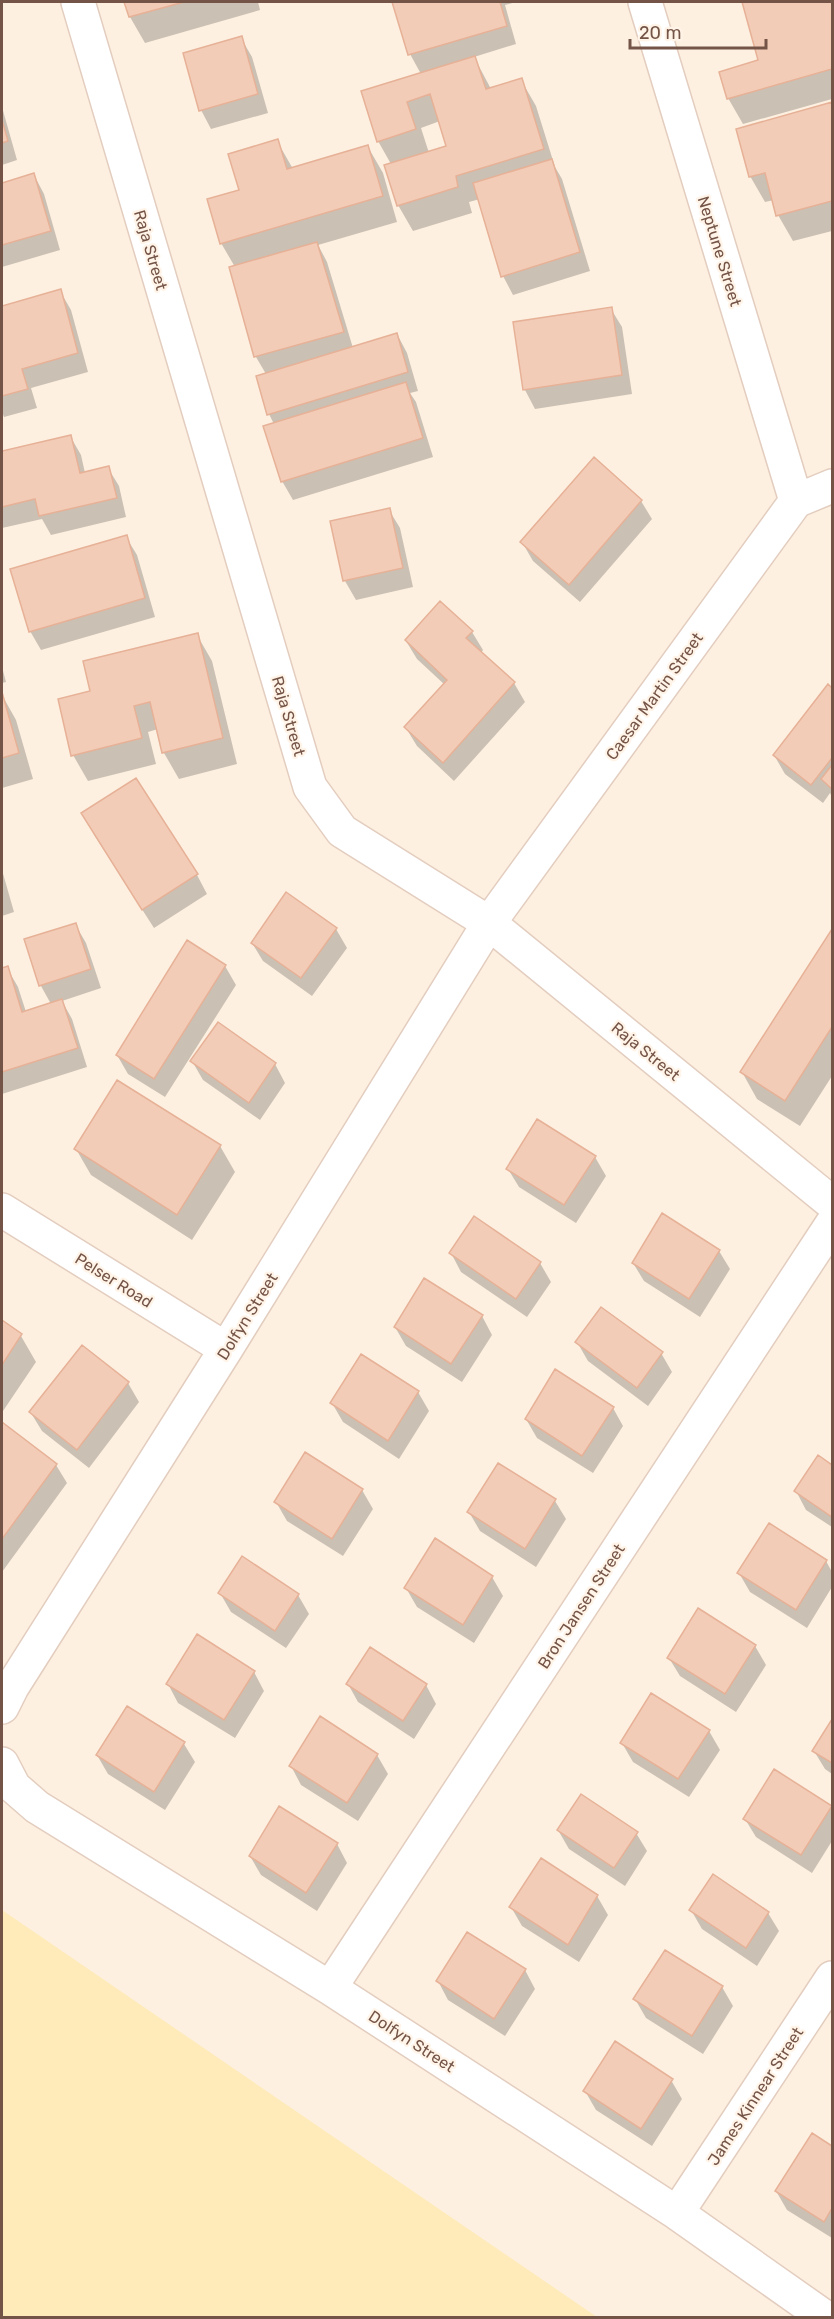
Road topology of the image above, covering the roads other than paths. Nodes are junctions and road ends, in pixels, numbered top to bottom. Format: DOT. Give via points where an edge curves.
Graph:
graph roads {
  1 [pos="78,2"];
  2 [pos="645,2"];
  3 [pos="832,486"];
  4 [pos="796,501"];
  5 [pos="489,923"];
  6 [pos="832,1203"];
  7 [pos="2,1210"];
  8 [pos="832,1224"];
  9 [pos="226,1349"];
  10 [pos="2,1707"];
  11 [pos="2,1764"];
  12 [pos="832,1978"];
  13 [pos="330,1988"];
  14 [pos="677,2213"];
  15 [pos="826,2318"];
  1 -- 5 [label="street, Raja Street" via="310,788 342,831"];
  2 -- 4 [label="street, Neptune Street"];
  3 -- 4 [label="street"];
  4 -- 5 [label="street, Caesar Martin Street"];
  5 -- 6 [label="street, Raja Street"];
  5 -- 9 [label="street, Dolfyn Street"];
  7 -- 9 [label="street, Pelser Road"];
  8 -- 13 [label="street, Bron Jansen Street"];
  9 -- 10 [label="street, Dolfyn Street"];
  11 -- 13 [label="street, Dolfyn Street" via="14,1787 38,1807"];
  12 -- 14 [label="street, James Kinnear Street"];
  13 -- 14 [label="street, Dolfyn Street"];
  14 -- 15 [label="street, Dolfyn Street"];
}
